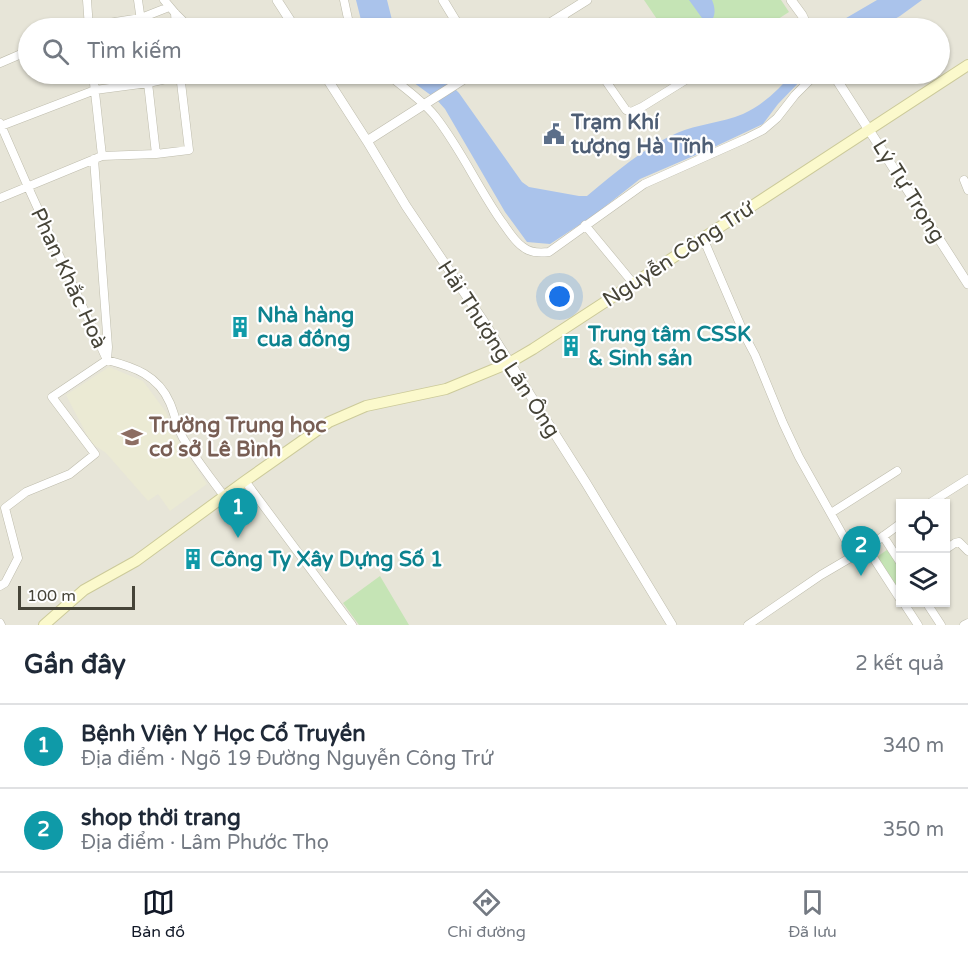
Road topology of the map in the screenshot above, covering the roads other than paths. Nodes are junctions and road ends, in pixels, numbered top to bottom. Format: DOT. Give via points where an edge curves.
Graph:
graph roads {
  1 [pos="87,0"];
  2 [pos="138,0"];
  3 [pos="277,0"];
  4 [pos="344,0"];
  5 [pos="444,0"];
  6 [pos="587,0"];
  7 [pos="792,0"];
  8 [pos="169,7"];
  9 [pos="562,16"];
  10 [pos="87,18"];
  11 [pos="141,18"];
  12 [pos="180,18"];
  13 [pos="289,18"];
  14 [pos="348,18"];
  15 [pos="454,18"];
  16 [pos="559,18"];
  17 [pos="803,18"];
  18 [pos="18,55"];
  19 [pos="0,63"];
  20 [pos="968,65"];
  21 [pos="950,77"];
  22 [pos="94,84"];
  23 [pos="140,84"];
  24 [pos="148,84"];
  25 [pos="181,84"];
  26 [pos="330,84"];
  27 [pos="401,84"];
  28 [pos="456,84"];
  29 [pos="608,84"];
  30 [pos="678,84"];
  31 [pos="806,84"];
  32 [pos="840,84"];
  33 [pos="939,84"];
  34 [pos="95,90"];
  35 [pos="428,103"];
  36 [pos="1,129"];
  37 [pos="870,129"];
  38 [pos="367,141"];
  39 [pos="156,154"];
  40 [pos="98,158"];
  41 [pos="964,180"];
  42 [pos="28,187"];
  43 [pos="968,190"];
  44 [pos="0,198"];
  45 [pos="585,225"];
  46 [pos="703,238"];
  47 [pos="633,283"];
  48 [pos="968,284"];
  49 [pos="107,360"];
  50 [pos="509,363"];
  51 [pos="897,471"];
  52 [pos="968,479"];
  53 [pos="245,481"];
  54 [pos="224,496"];
  55 [pos="938,499"];
  56 [pos="831,513"];
  57 [pos="896,527"];
  58 [pos="883,536"];
  59 [pos="950,546"];
  60 [pos="867,548"];
  61 [pos="968,551"];
  62 [pos="854,555"];
  63 [pos="896,556"];
  64 [pos="896,581"];
  65 [pos="891,584"];
  66 [pos="0,586"];
  67 [pos="896,592"];
  68 [pos="906,607"];
  69 [pos="929,607"];
  70 [pos="44,625"];
  71 [pos="352,625"];
  72 [pos="672,625"];
  73 [pos="748,625"];
  74 [pos="918,625"];
  75 [pos="940,625"];
  1 -- 10 [label="street"];
  2 -- 11 [label="street"];
  3 -- 13 [label="street"];
  4 -- 14 [label="street"];
  5 -- 15 [label="street"];
  6 -- 9 [label="street"];
  7 -- 17 [label="street"];
  8 -- 11 [label="street"];
  8 -- 12 [label="street"];
  9 -- 16 [label="street"];
  18 -- 19 [label="street"];
  20 -- 21 [label="main road, Nguyễn Công Trứ"];
  22 -- 34 [label="street"];
  23 -- 34 [label="street"];
  24 -- 39 [label="street"];
  25 -- 39 [label="street" via="189,150"];
  26 -- 38 [label="street, Hải Thượng Lãn Ông"];
  27 -- 35 [label="street"];
  28 -- 35 [label="street"];
  29 -- 30 [label="street" via="631,112"];
  31 -- 45 [label="street" via="764,130 644,184"];
  32 -- 37 [label="street, Lý Tự Trọng"];
  33 -- 37 [label="main road, Nguyễn Công Trứ"];
  34 -- 36 [label="street"];
  34 -- 40 [label="street"];
  35 -- 38 [label="street"];
  35 -- 45 [label="street" via="498,216 523,248 549,252"];
  36 -- 42 [label="street, Phan Khắc Hoà"];
  37 -- 46 [label="main road, Nguyễn Công Trứ"];
  37 -- 48 [label="street, Lý Tự Trọng"];
  38 -- 50 [label="street, Hải Thượng Lãn Ông"];
  39 -- 40 [label="street"];
  40 -- 42 [label="street"];
  40 -- 49 [label="street"];
  41 -- 43 [label="street"];
  42 -- 44 [label="street"];
  42 -- 49 [label="street, Phan Khắc Hoà"];
  45 -- 47 [label="street"];
  46 -- 47 [label="main road, Nguyễn Công Trứ"];
  46 -- 56 [label="street" via="783,423"];
  47 -- 50 [label="main road, Nguyễn Công Trứ"];
  49 -- 54 [label="street, Phan Khắc Hoà" via="156,381 183,437"];
  49 -- 66 [label="street" via="52,397 95,454 70,474 26,492 5,508 18,558"];
  50 -- 53 [label="main road, Nguyễn Công Trứ" via="446,389 366,406 342,416"];
  50 -- 72 [label="street, Hải Thượng Lãn Ông"];
  51 -- 56 [label="street"];
  52 -- 55 [label="street"];
  53 -- 54 [label="main road, Nguyễn Công Trứ"];
  53 -- 71 [label="street"];
  54 -- 70 [label="main road, Nguyễn Công Trứ" via="136,561 84,590"];
  56 -- 62 [label="street"];
  57 -- 58 [label="street"];
  58 -- 60 [label="street"];
  58 -- 63 [label="street"];
  59 -- 61 [label="street" via="959,542"];
  60 -- 62 [label="street"];
  60 -- 65 [label="street"];
  62 -- 73 [label="street"];
  64 -- 65 [label="street"];
  65 -- 67 [label="street"];
  68 -- 74 [label="street"];
  69 -- 75 [label="street"];
}
